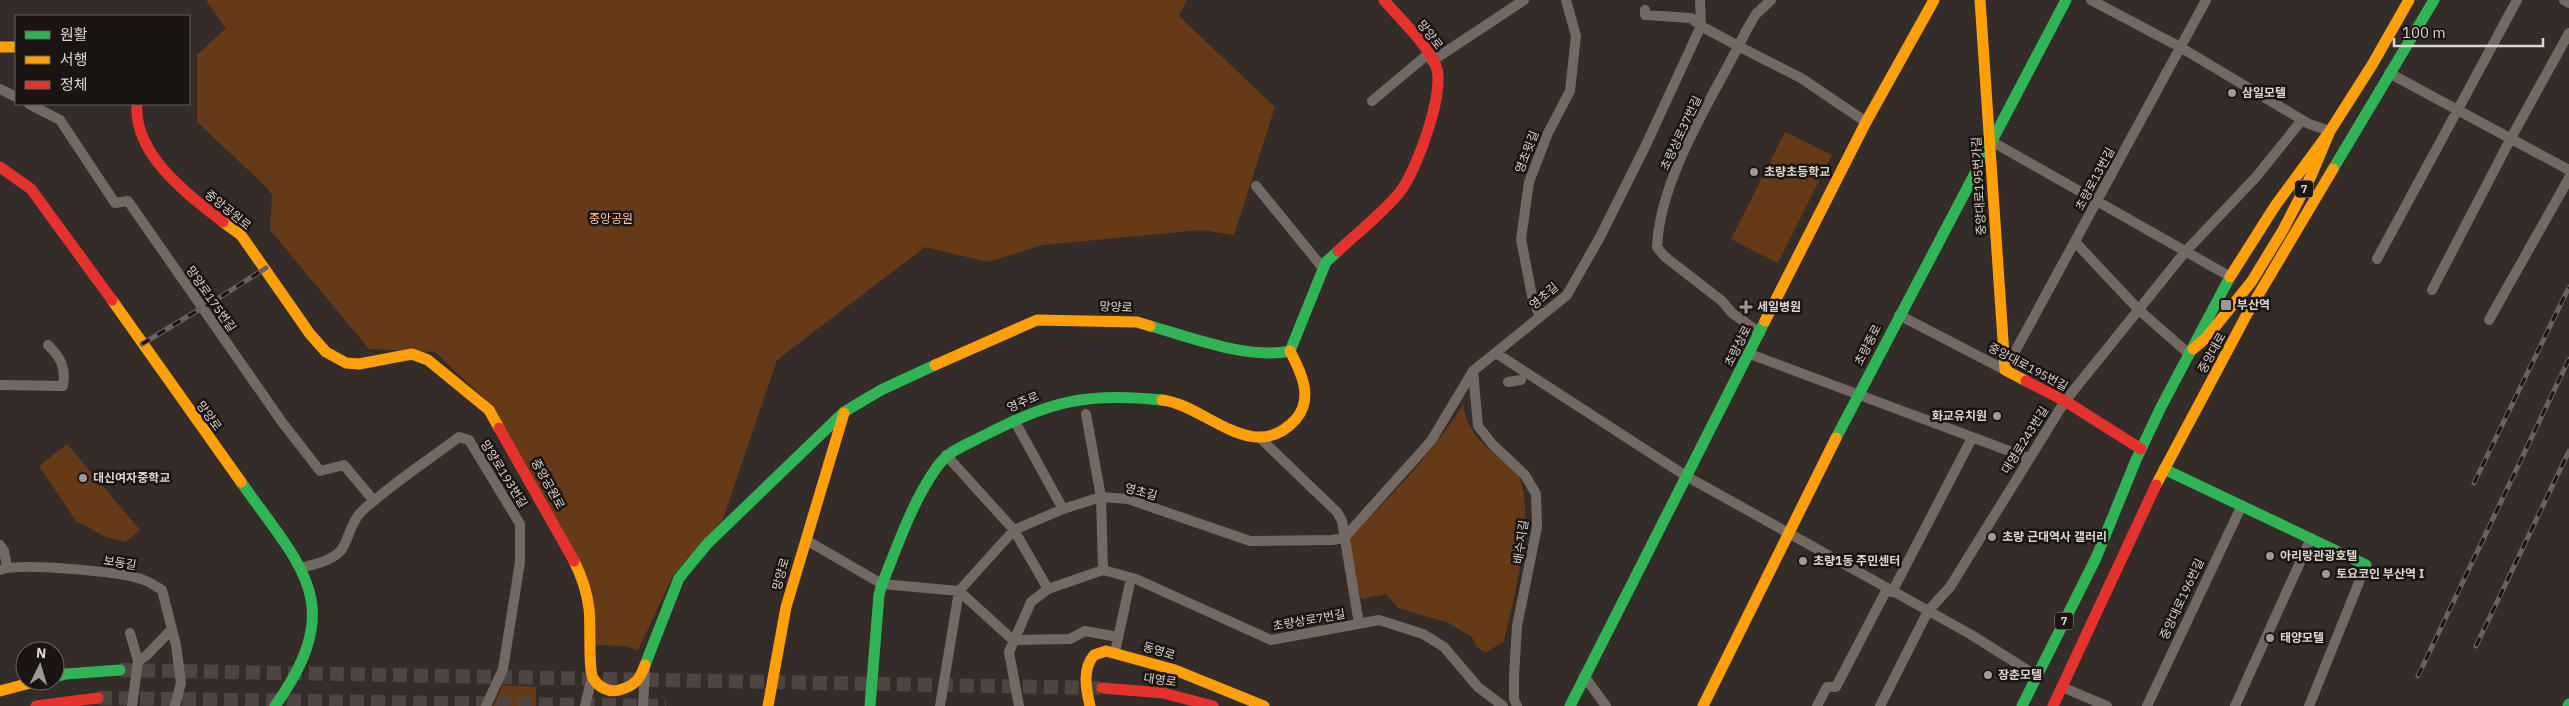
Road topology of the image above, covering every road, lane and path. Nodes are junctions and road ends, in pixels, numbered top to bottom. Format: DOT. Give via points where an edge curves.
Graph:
graph roads {
  1 [pos="1384,0"];
  2 [pos="1524,0"];
  3 [pos="1566,0"];
  4 [pos="1700,0"];
  5 [pos="1771,0"];
  6 [pos="1934,0"];
  7 [pos="1980,0"];
  8 [pos="2066,0"];
  9 [pos="2091,0"];
  10 [pos="2206,0"];
  11 [pos="2409,0"];
  12 [pos="2434,0"];
  13 [pos="2517,0"];
  14 [pos="2564,0"];
  15 [pos="2569,3"];
  16 [pos="1645,10"];
  17 [pos="1700,26"];
  18 [pos="2569,33"];
  19 [pos="1738,46"];
  20 [pos="0,47"];
  21 [pos="15,47"];
  22 [pos="2180,48"];
  23 [pos="1430,57"];
  24 [pos="2389,73"];
  25 [pos="0,89"];
  26 [pos="15,96"];
  27 [pos="1372,101"];
  28 [pos="30,105"];
  29 [pos="137,105"];
  30 [pos="2459,109"];
  31 [pos="2302,120"];
  32 [pos="1866,122"];
  33 [pos="2330,131"];
  34 [pos="2511,138"];
  35 [pos="1991,141"];
  36 [pos="0,167"];
  37 [pos="2569,170"];
  38 [pos="2569,178"];
  39 [pos="1256,186"];
  40 [pos="2096,202"];
  41 [pos="2075,242"];
  42 [pos="2185,252"];
  43 [pos="2377,259"];
  44 [pos="1324,268"];
  45 [pos="2229,276"];
  46 [pos="2432,290"];
  47 [pos="2140,310"];
  48 [pos="1899,315"];
  49 [pos="1540,317"];
  50 [pos="2489,320"];
  51 [pos="1760,333"];
  52 [pos="48,345"];
  53 [pos="1290,351"];
  54 [pos="2188,353"];
  55 [pos="1496,354"];
  56 [pos="1750,354"];
  57 [pos="2005,370"];
  58 [pos="1473,371"];
  59 [pos="1521,380"];
  60 [pos="1508,382"];
  61 [pos="0,385"];
  62 [pos="1857,395"];
  63 [pos="2065,401"];
  64 [pos="844,412"];
  65 [pos="1086,414"];
  66 [pos="1014,420"];
  67 [pos="1259,437"];
  68 [pos="1972,438"];
  69 [pos="2140,449"];
  70 [pos="946,455"];
  71 [pos="2028,458"];
  72 [pos="2164,469"];
  73 [pos="1686,476"];
  74 [pos="1101,497"];
  75 [pos="374,501"];
  76 [pos="2242,504"];
  77 [pos="1063,509"];
  78 [pos="1014,530"];
  79 [pos="1788,535"];
  80 [pos="1344,538"];
  81 [pos="2312,538"];
  82 [pos="806,540"];
  83 [pos="0,545"];
  84 [pos="2366,565"];
  85 [pos="301,568"];
  86 [pos="3,569"];
  87 [pos="1103,570"];
  88 [pos="1131,578"];
  89 [pos="882,584"];
  90 [pos="1048,589"];
  91 [pos="1890,590"];
  92 [pos="959,591"];
  93 [pos="1928,611"];
  94 [pos="1359,624"];
  95 [pos="172,628"];
  96 [pos="130,632"];
  97 [pos="1118,637"];
  98 [pos="1013,640"];
  99 [pos="1115,652"];
  100 [pos="138,661"];
  101 [pos="645,669"];
  102 [pos="120,670"];
  103 [pos="65,674"];
  104 [pos="1584,676"];
  105 [pos="2037,676"];
  106 [pos="592,677"];
  107 [pos="2062,687"];
  108 [pos="15,688"];
  109 [pos="1102,688"];
  110 [pos="0,692"];
  111 [pos="98,698"];
  112 [pos="39,705"];
  113 [pos="28,706"];
  114 [pos="132,706"];
  115 [pos="175,706"];
  116 [pos="275,706"];
  117 [pos="486,706"];
  118 [pos="585,706"];
  119 [pos="644,706"];
  120 [pos="768,706"];
  121 [pos="870,706"];
  122 [pos="940,706"];
  123 [pos="1019,706"];
  124 [pos="1090,706"];
  125 [pos="1213,706"];
  126 [pos="1264,706"];
  127 [pos="1503,706"];
  128 [pos="1517,706"];
  129 [pos="1570,706"];
  130 [pos="1606,706"];
  131 [pos="1703,706"];
  132 [pos="1817,706"];
  133 [pos="1880,706"];
  134 [pos="2022,706"];
  135 [pos="2053,706"];
  136 [pos="2106,706"];
  137 [pos="2147,706"];
  138 [pos="2235,706"];
  139 [pos="2309,706"];
  1 -- 23 [label="street, 망양로"];
  2 -- 23 [label="street"];
  3 -- 49 [label="street, 영초윗길" via="1576,36 1570,91 1548,133 1529,182 1521,239 1532,296"];
  4 -- 17 [label="street, 영초길"];
  5 -- 19 [label="street, 초량상로37번길" via="1756,14"];
  6 -- 32 [label="street, 초량상로"];
  7 -- 35 [label="street, 중앙대로195번가길"];
  8 -- 35 [label="street, 초량중로"];
  9 -- 22 [label="street"];
  10 -- 22 [label="street, 초량로13번길"];
  11 -- 33 [label="street, 중앙대로 / 7"];
  12 -- 24 [label="street, 중앙대로 / 7"];
  13 -- 30 [label="street"];
  14 -- 15 [label="street"];
  16 -- 17 [label="street" via="1645,15 1691,18"];
  17 -- 19 [label="street"];
  17 -- 49 [label="street, 영초길" via="1600,237 1567,295"];
  18 -- 34 [label="street"];
  19 -- 32 [label="street" via="1801,78"];
  19 -- 51 [label="street, 초량상로37번길" via="1676,167 1658,231 1657,247"];
  20 -- 21 [label="street"];
  22 -- 31 [label="street"];
  22 -- 40 [label="street, 초량로13번길"];
  23 -- 27 [label="street"];
  23 -- 44 [label="street, 망양로" via="1437,67 1436,101 1421,154 1400,192 1330,257"];
  24 -- 30 [label="street"];
  24 -- 72 [label="street, 중앙대로 / 7" via="2247,314"];
  25 -- 26 [label="street"];
  28 -- 75 [label="street, 망양로175번길" via="60,120 115,202 128,201 282,422 320,471 344,465"];
  29 -- 106 [label="street, 중앙공원로" via="136,117 153,156 180,190 241,235 326,352 346,363 358,364 412,354 428,360 489,410 584,581 589,609"];
  30 -- 34 [label="street"];
  30 -- 43 [label="street"];
  31 -- 33 [label="street"];
  31 -- 42 [label="street, 대영로243번길" via="2256,177"];
  32 -- 51 [label="street, 초량상로"];
  33 -- 45 [label="street, 중앙대로 / 7" via="2300,169"];
  33 -- 54 [label="street, 중앙대로 / 7" via="2283,230 2252,281 2206,338"];
  34 -- 37 [label="street"];
  34 -- 46 [label="street"];
  35 -- 40 [label="street"];
  35 -- 48 [label="street, 초량중로"];
  35 -- 57 [label="street, 중앙대로195번가길"];
  36 -- 85 [label="street, 망양로" via="30,189"];
  38 -- 50 [label="street"];
  39 -- 44 [label="street"];
  40 -- 41 [label="street, 초량로13번길"];
  40 -- 42 [label="street"];
  41 -- 47 [label="street"];
  41 -- 57 [label="street, 초량로13번길"];
  42 -- 45 [label="street"];
  42 -- 47 [label="street, 대영로243번길"];
  44 -- 53 [label="street, 망양로"];
  45 -- 54 [label="street, 중앙대로 / 7"];
  47 -- 54 [label="street"];
  47 -- 63 [label="street, 대영로243번길"];
  48 -- 57 [label="street, 중앙대로195번길"];
  48 -- 62 [label="street, 초량중로"];
  49 -- 55 [label="street, 영초길"];
  51 -- 56 [label="street, 초량상로"];
  52 -- 61 [label="street" via="60,358 66,372 63,386"];
  53 -- 64 [label="street, 망양로" via="1263,353 1219,345 1137,322 1075,318 1037,320 889,386"];
  53 -- 67 [label="street, 영주로" via="1302,375 1305,393 1301,412 1293,425 1278,433"];
  54 -- 69 [label="street, 중앙대로 / 7"];
  55 -- 58 [label="street, 영초길"];
  55 -- 73 [label="street"];
  56 -- 62 [label="street"];
  56 -- 73 [label="street, 초량상로"];
  57 -- 63 [label="street, 중앙대로195번길"];
  58 -- 80 [label="street, 영초길" via="1431,441"];
  58 -- 128 [label="street, 배수지길" via="1478,426 1525,475 1536,494 1538,527 1517,626 1514,699"];
  59 -- 60 [label="street"];
  62 -- 68 [label="street"];
  62 -- 79 [label="street, 초량중로"];
  63 -- 69 [label="street, 중앙대로195번길"];
  63 -- 71 [label="street, 대영로243번길"];
  64 -- 82 [label="street, 망양로"];
  64 -- 101 [label="street" via="725,525 679,578"];
  65 -- 74 [label="street"];
  66 -- 67 [label="street, 영주로" via="1059,402 1114,394 1174,402 1223,428"];
  66 -- 70 [label="street, 영주로"];
  66 -- 77 [label="street"];
  67 -- 80 [label="street" via="1337,512"];
  68 -- 71 [label="street"];
  68 -- 91 [label="street"];
  69 -- 105 [label="street, 중앙대로 / 7" via="2106,536"];
  70 -- 78 [label="street"];
  70 -- 89 [label="street" via="918,503"];
  71 -- 93 [label="street, 대영로243번길" via="1950,587"];
  72 -- 76 [label="street"];
  72 -- 107 [label="street, 중앙대로 / 7"];
  73 -- 79 [label="street"];
  73 -- 104 [label="street, 초량상로"];
  74 -- 77 [label="street, 영초길"];
  74 -- 80 [label="street, 영초길" via="1128,499 1250,541"];
  74 -- 87 [label="street"];
  75 -- 85 [label="street, 망양로193번길" via="360,514 342,548 331,558"];
  75 -- 117 [label="street, 망양로193번길" via="459,437 469,440 520,524 520,562 503,669"];
  76 -- 81 [label="street"];
  76 -- 137 [label="street, 중앙대로196번길"];
  77 -- 78 [label="street, 영초길"];
  78 -- 90 [label="street"];
  78 -- 92 [label="street, 영초길"];
  79 -- 91 [label="street"];
  79 -- 131 [label="street, 초량중로"];
  80 -- 94 [label="street"];
  81 -- 84 [label="street"];
  81 -- 138 [label="street"];
  82 -- 89 [label="street"];
  82 -- 120 [label="street, 망양로" via="786,607"];
  83 -- 86 [label="street, 보동길"];
  84 -- 139 [label="street"];
  85 -- 116 [label="street, 망양로" via="312,596 314,622 304,658"];
  86 -- 95 [label="street, 보동길" via="24,566 113,573 142,579 162,590"];
  87 -- 88 [label="street, 초량상로7번길"];
  87 -- 90 [label="street"];
  88 -- 94 [label="street, 초량상로7번길" via="1271,640"];
  88 -- 97 [label="street"];
  89 -- 92 [label="street"];
  89 -- 121 [label="street"];
  90 -- 98 [label="street" via="1032,602"];
  91 -- 93 [label="street"];
  91 -- 132 [label="street" via="1836,687 1827,687"];
  92 -- 98 [label="street"];
  92 -- 122 [label="street"];
  93 -- 105 [label="street"];
  93 -- 133 [label="street, 대영로243번길"];
  94 -- 127 [label="street, 초량상로7번길" via="1379,620 1423,634 1444,648 1478,687"];
  95 -- 100 [label="street"];
  95 -- 115 [label="street, 보동길" via="181,683"];
  96 -- 100 [label="street"];
  97 -- 98 [label="street" via="1085,631 1070,639"];
  97 -- 99 [label="street"];
  98 -- 123 [label="street" via="1009,652"];
  99 -- 124 [label="street" via="1094,655 1090,662"];
  99 -- 126 [label="street, 동영로" via="1174,670"];
  100 -- 114 [label="street"];
  101 -- 106 [label="street" via="637,683 624,690 602,688"];
  101 -- 119 [label="street"];
  102 -- 103 [label="street"];
  104 -- 129 [label="street, 초량상로"];
  104 -- 130 [label="street"];
  105 -- 134 [label="street, 중앙대로 / 7"];
  106 -- 118 [label="street"];
  107 -- 135 [label="street, 중앙대로 / 7"];
  107 -- 136 [label="street"];
  108 -- 110 [label="street"];
  109 -- 125 [label="street, 대영로" via="1163,693"];
  111 -- 112 [label="street"];
  112 -- 113 [label="street"];
}
